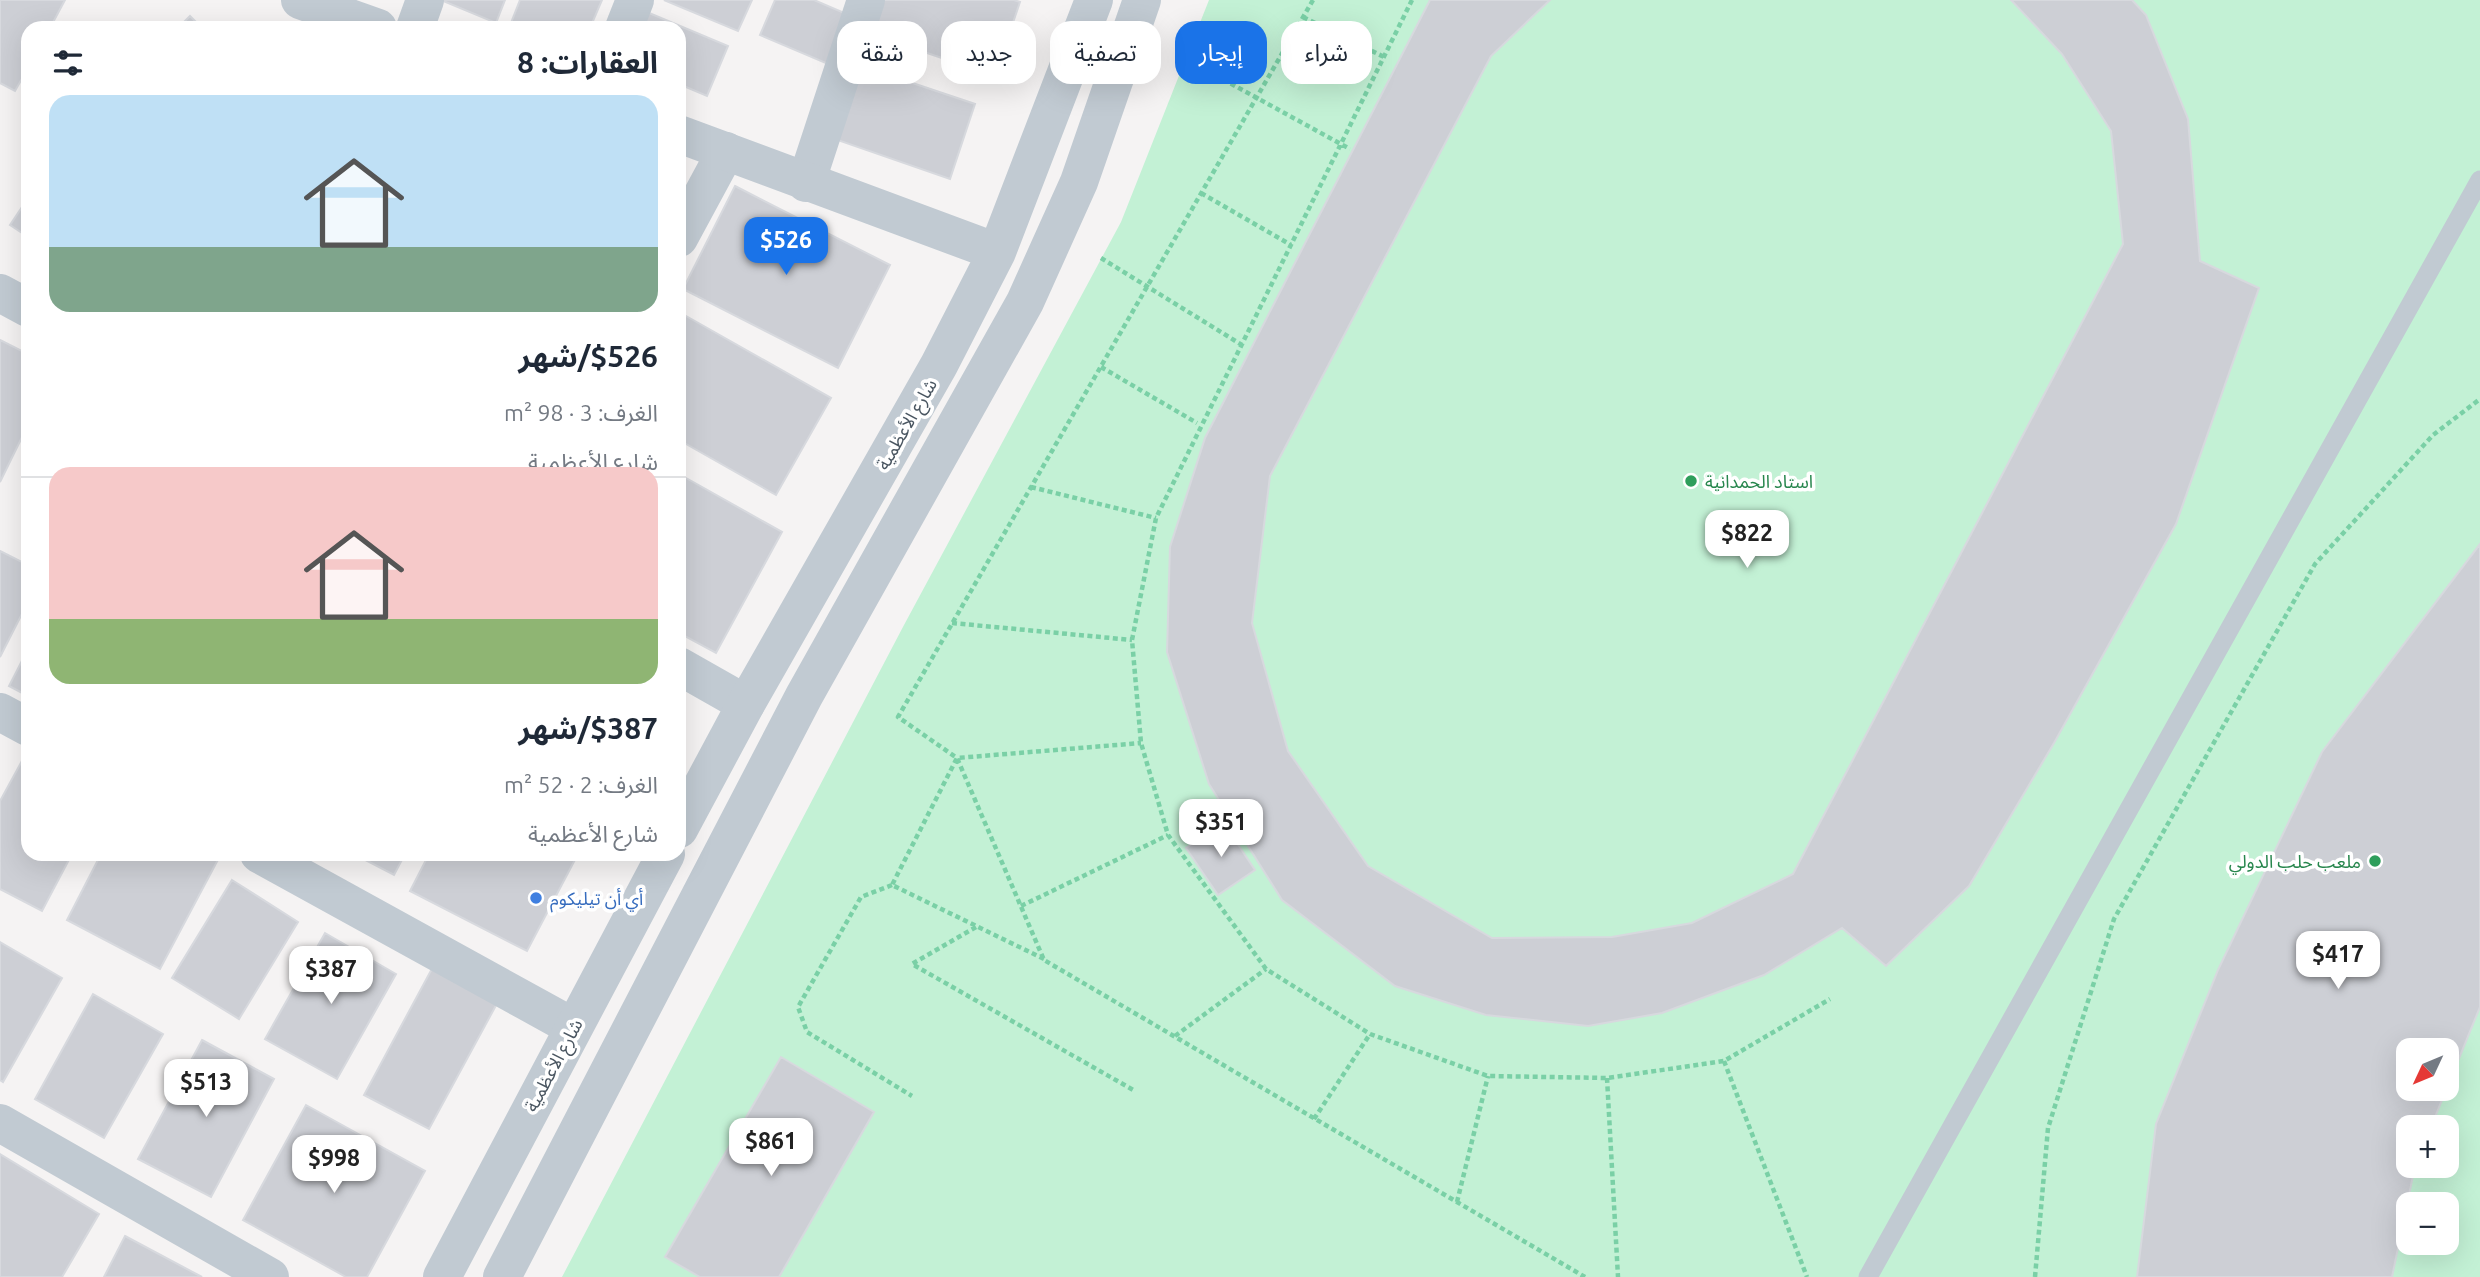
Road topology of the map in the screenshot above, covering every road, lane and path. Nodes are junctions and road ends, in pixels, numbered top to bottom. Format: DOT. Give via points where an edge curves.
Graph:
graph roads {
  1 [pos="300,0"];
  2 [pos="425,0"];
  3 [pos="635,0"];
  4 [pos="866,0"];
  5 [pos="1094,0"];
  6 [pos="1142,0"];
  7 [pos="1313,0"];
  8 [pos="1412,0"];
  9 [pos="1303,17"];
  10 [pos="358,21"];
  11 [pos="418,21"];
  12 [pos="627,21"];
  13 [pos="1384,57"];
  14 [pos="1232,84"];
  15 [pos="1256,97"];
  16 [pos="686,137"];
  17 [pos="1341,144"];
  18 [pos="1350,149"];
  19 [pos="726,151"];
  20 [pos="2480,180"];
  21 [pos="806,183"];
  22 [pos="1202,192"];
  23 [pos="686,225"];
  24 [pos="1292,245"];
  25 [pos="997,252"];
  26 [pos="1101,258"];
  27 [pos="1147,286"];
  28 [pos="0,293"];
  29 [pos="21,304"];
  30 [pos="1242,345"];
  31 [pos="1101,367"];
  32 [pos="2480,399"];
  33 [pos="1197,423"];
  34 [pos="1031,487"];
  35 [pos="1156,519"];
  36 [pos="953,623"];
  37 [pos="1132,640"];
  38 [pos="686,670"];
  39 [pos="746,704"];
  40 [pos="0,712"];
  41 [pos="21,723"];
  42 [pos="1141,743"];
  43 [pos="957,758"];
  44 [pos="686,816"];
  45 [pos="1168,835"];
  46 [pos="271,861"];
  47 [pos="662,861"];
  48 [pos="892,886"];
  49 [pos="1021,906"];
  50 [pos="976,927"];
  51 [pos="1044,960"];
  52 [pos="1266,969"];
  53 [pos="1830,999"];
  54 [pos="573,1027"];
  55 [pos="1370,1034"];
  56 [pos="1175,1037"];
  57 [pos="1724,1061"];
  58 [pos="1488,1076"];
  59 [pos="1607,1077"];
  60 [pos="1135,1091"];
  61 [pos="912,1096"];
  62 [pos="1314,1119"];
  63 [pos="0,1123"];
  64 [pos="1457,1202"];
  65 [pos="270,1277"];
  66 [pos="442,1277"];
  67 [pos="502,1277"];
  68 [pos="1585,1277"];
  69 [pos="1618,1277"];
  70 [pos="1807,1277"];
  71 [pos="1868,1277"];
  72 [pos="2035,1277"];
  1 -- 10 [label="street"];
  2 -- 11 [label="street"];
  3 -- 12 [label="street"];
  4 -- 21 [label="street"];
  5 -- 25 [label="street, شارع الأعظمية"];
  6 -- 67 [label="street" via="1079,182 1025,302 804,696"];
  7 -- 9 [label="path"];
  8 -- 13 [label="path"];
  9 -- 13 [label="path"];
  9 -- 15 [label="path"];
  13 -- 17 [label="path"];
  14 -- 15 [label="path"];
  15 -- 17 [label="path"];
  15 -- 22 [label="path"];
  16 -- 19 [label="street"];
  17 -- 18 [label="path"];
  17 -- 24 [label="path"];
  19 -- 21 [label="street"];
  19 -- 23 [label="street"];
  20 -- 71 [label="lane"];
  21 -- 25 [label="street"];
  22 -- 24 [label="path"];
  22 -- 27 [label="path"];
  24 -- 30 [label="path"];
  25 -- 39 [label="street, شارع الأعظمية" via="939,365"];
  26 -- 27 [label="path"];
  27 -- 30 [label="path"];
  27 -- 31 [label="path"];
  28 -- 29 [label="street"];
  30 -- 35 [label="path"];
  31 -- 33 [label="path"];
  31 -- 34 [label="path"];
  32 -- 72 [label="path" via="2433,435 2315,564 2115,919 2048,1128"];
  34 -- 35 [label="path"];
  34 -- 36 [label="path"];
  35 -- 37 [label="path"];
  36 -- 37 [label="path"];
  36 -- 43 [label="path" via="898,717"];
  37 -- 42 [label="path"];
  38 -- 39 [label="street"];
  39 -- 44 [label="street, شارع الأعظمية"];
  40 -- 41 [label="street"];
  42 -- 43 [label="path"];
  42 -- 45 [label="path"];
  43 -- 48 [label="path"];
  43 -- 49 [label="path"];
  45 -- 49 [label="path"];
  45 -- 52 [label="path"];
  46 -- 54 [label="street"];
  47 -- 54 [label="street, شارع الأعظمية"];
  48 -- 50 [label="path"];
  48 -- 61 [label="path" via="861,897 798,1007 807,1032"];
  49 -- 51 [label="path"];
  50 -- 51 [label="path"];
  50 -- 60 [label="path" via="912,964"];
  51 -- 56 [label="path"];
  52 -- 55 [label="path"];
  52 -- 56 [label="path"];
  53 -- 57 [label="path"];
  54 -- 66 [label="street, شارع الأعظمية"];
  55 -- 58 [label="path"];
  55 -- 62 [label="path"];
  56 -- 62 [label="path"];
  57 -- 59 [label="path"];
  57 -- 70 [label="path"];
  58 -- 59 [label="path"];
  58 -- 64 [label="path"];
  59 -- 69 [label="path"];
  62 -- 64 [label="path"];
  63 -- 65 [label="street"];
  64 -- 68 [label="path"];
}
